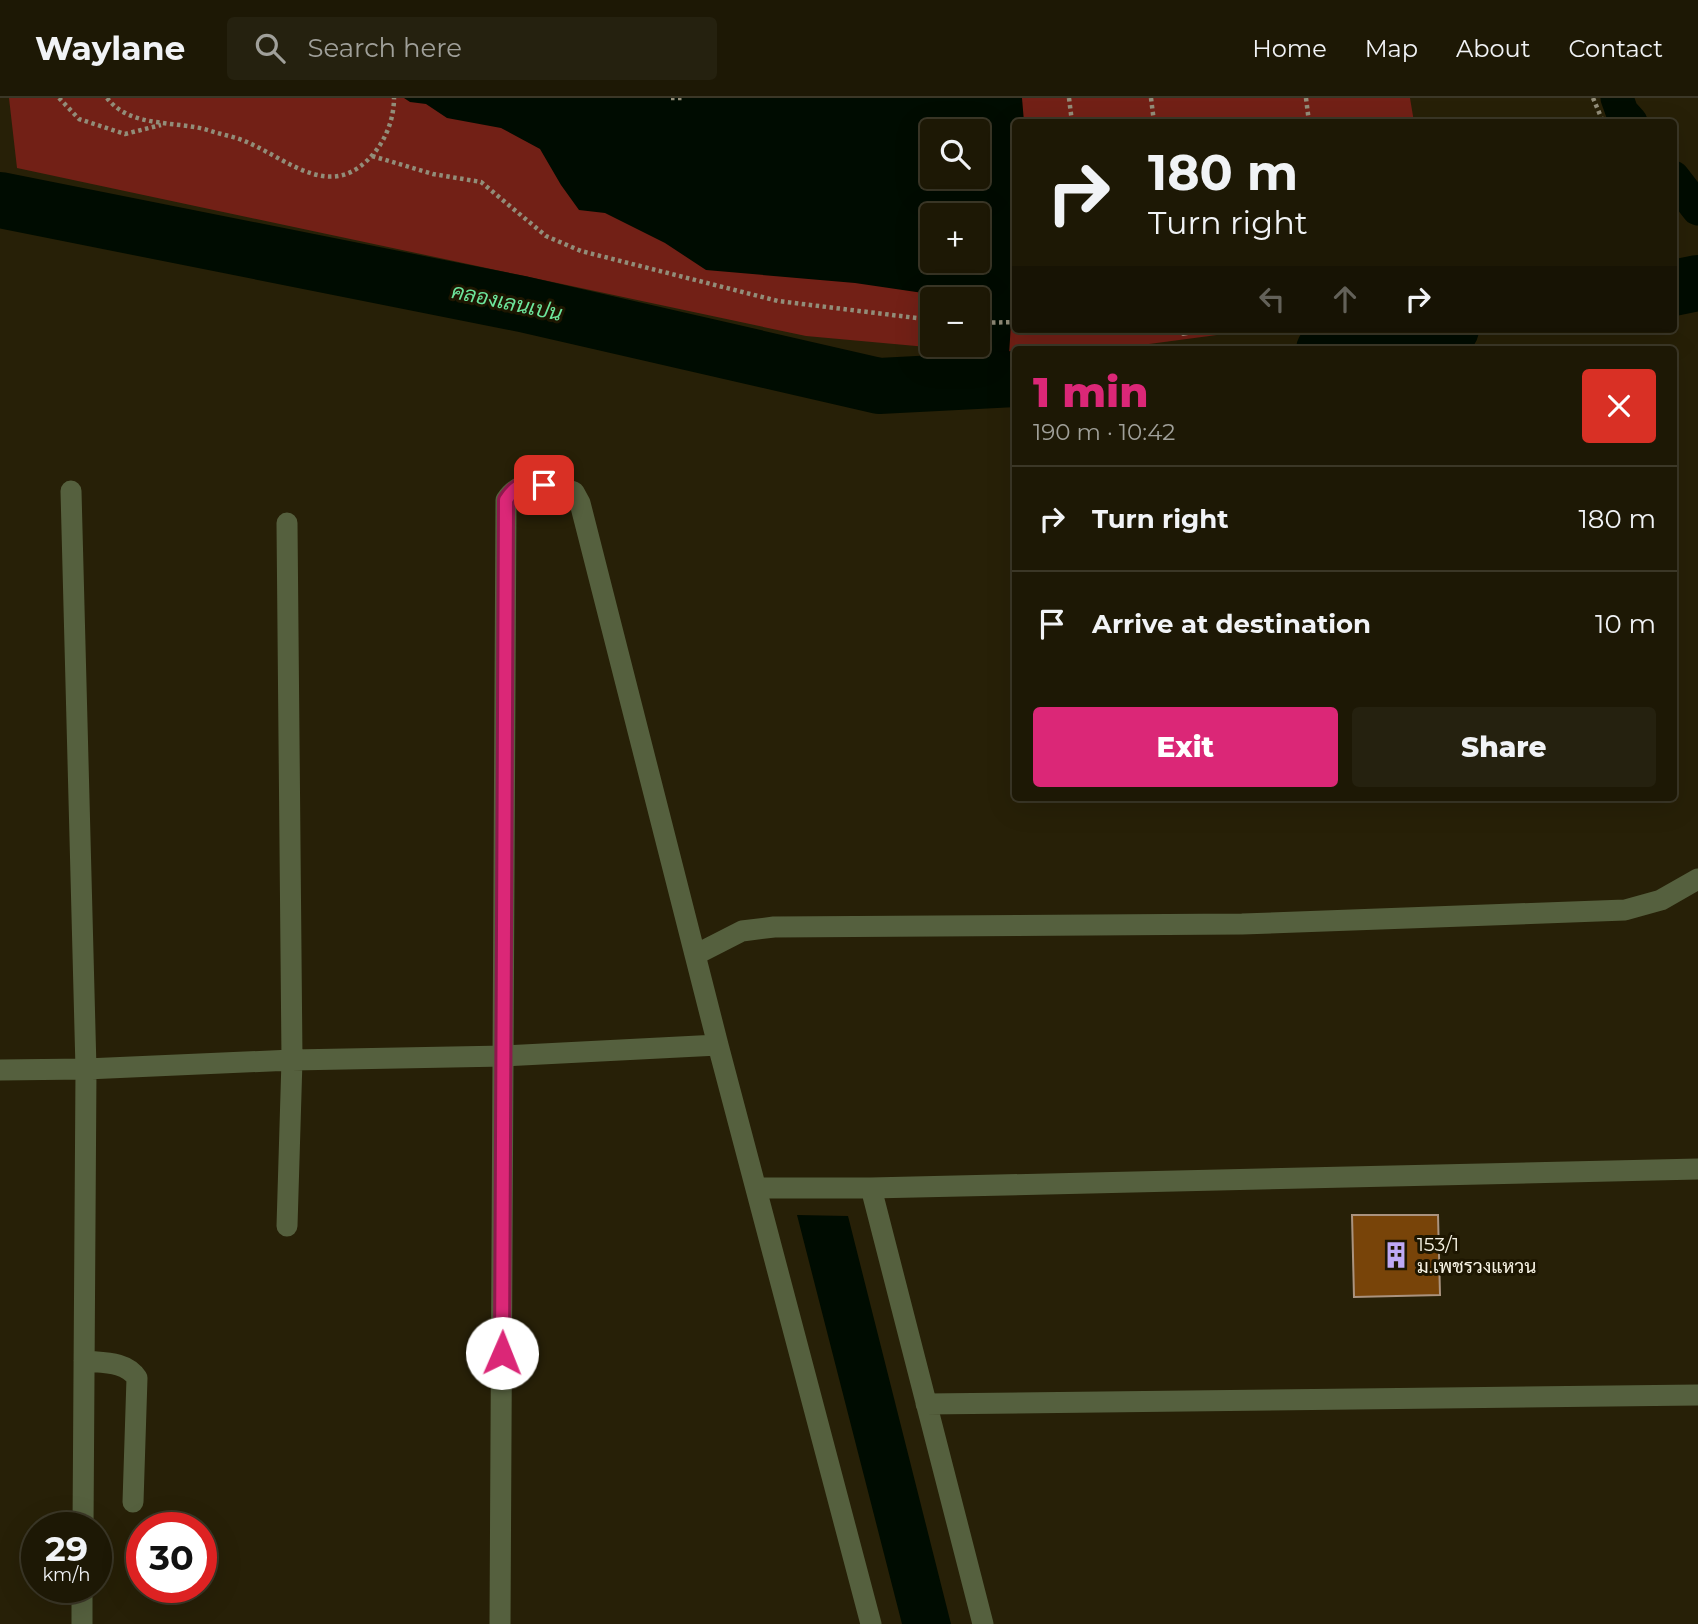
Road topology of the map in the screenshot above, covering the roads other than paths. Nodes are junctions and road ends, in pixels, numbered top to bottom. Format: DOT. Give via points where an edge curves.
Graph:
graph roads {
  1 [pos="71,491"];
  2 [pos="287,523"];
  3 [pos="1698,879"];
  4 [pos="695,955"];
  5 [pos="718,1045"];
  6 [pos="505,1056"];
  7 [pos="292,1060"];
  8 [pos="86,1069"];
  9 [pos="0,1070"];
  10 [pos="1698,1169"];
  11 [pos="756,1188"];
  12 [pos="871,1188"];
  13 [pos="287,1226"];
  14 [pos="84,1361"];
  15 [pos="1698,1395"];
  16 [pos="926,1404"];
  17 [pos="133,1502"];
  18 [pos="82,1512"];
  19 [pos="82,1603"];
  20 [pos="82,1624"];
  21 [pos="500,1624"];
  22 [pos="871,1624"];
  23 [pos="983,1624"];
  1 -- 8 [label="street"];
  2 -- 7 [label="street"];
  3 -- 4 [label="street" via="1661,900 1625,910 1242,924 774,927 742,931"];
  4 -- 5 [label="street"];
  4 -- 6 [label="street" via="580,503 574,492 560,487 527,484 514,488 506,500"];
  5 -- 6 [label="street"];
  5 -- 11 [label="street"];
  6 -- 7 [label="street"];
  6 -- 21 [label="street"];
  7 -- 8 [label="street"];
  7 -- 13 [label="street"];
  8 -- 9 [label="street"];
  8 -- 14 [label="street"];
  10 -- 12 [label="street"];
  11 -- 12 [label="street"];
  11 -- 22 [label="street"];
  12 -- 16 [label="street"];
  14 -- 17 [label="street" via="131,1369 137,1378"];
  14 -- 18 [label="street"];
  15 -- 16 [label="street"];
  16 -- 23 [label="street"];
  19 -- 20 [label="street"];
}
